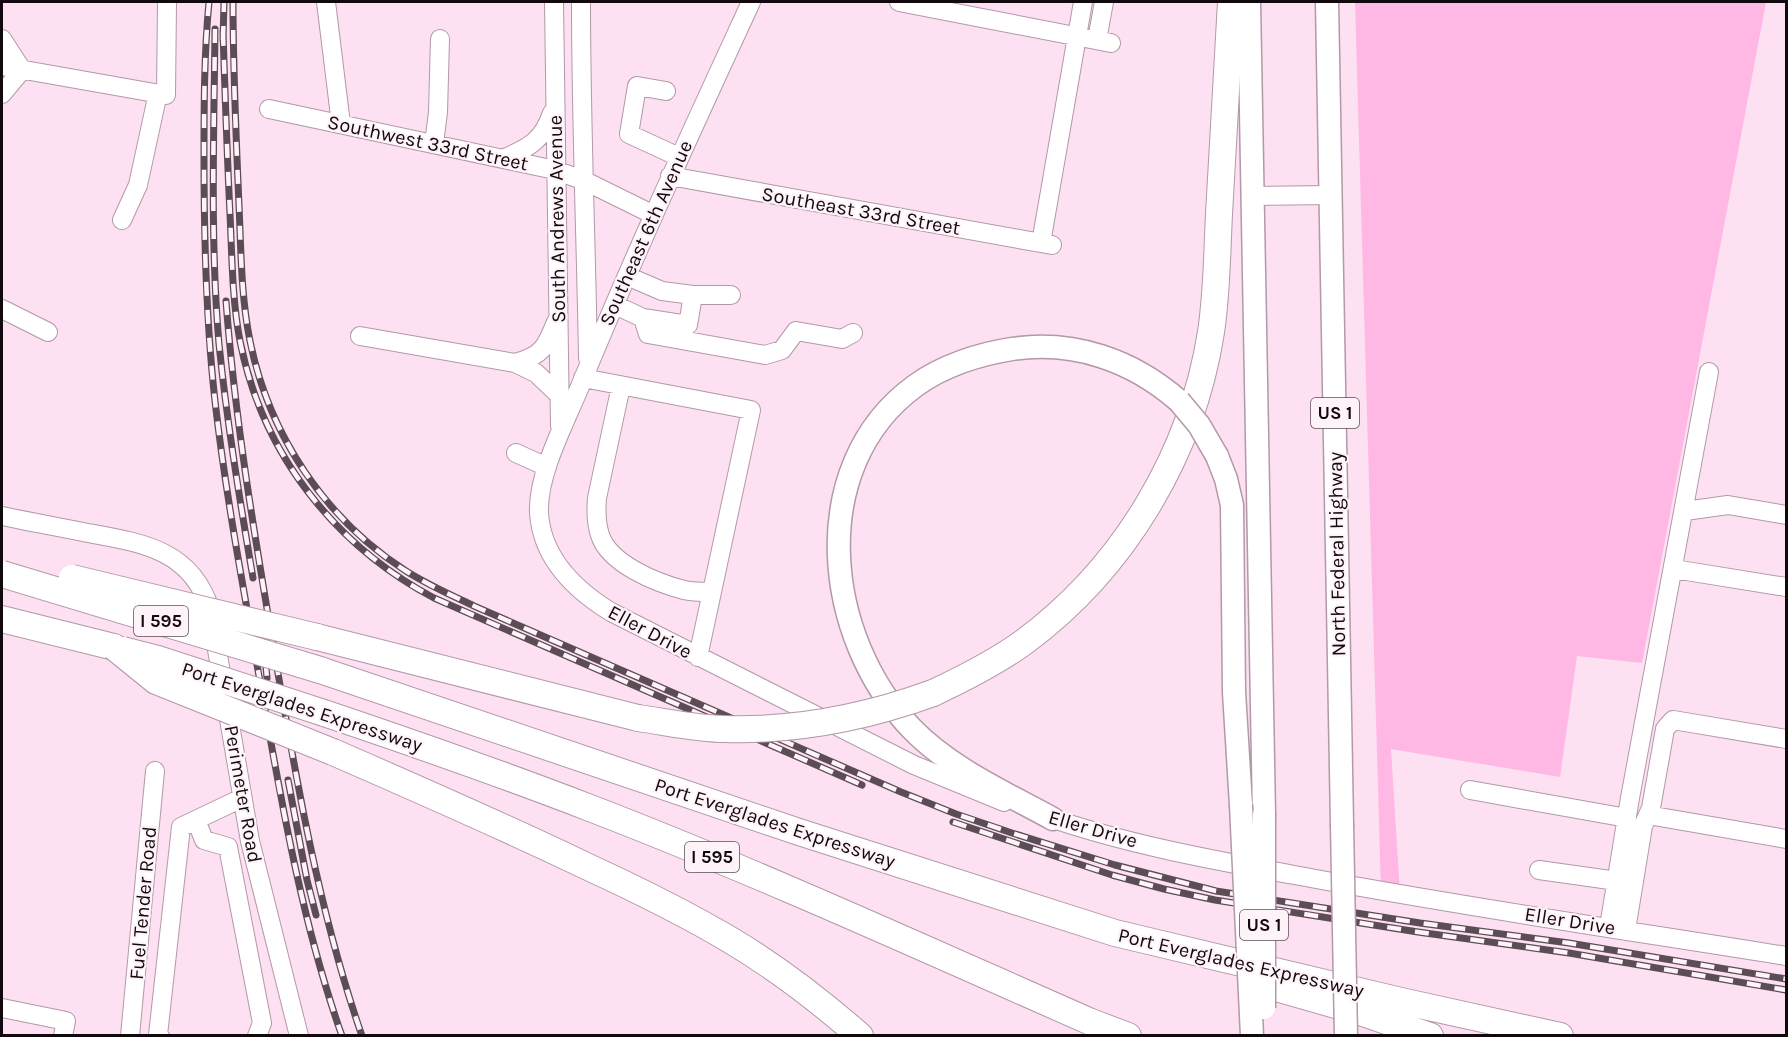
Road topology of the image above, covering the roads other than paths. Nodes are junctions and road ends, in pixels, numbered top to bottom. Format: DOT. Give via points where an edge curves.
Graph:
graph roads {
  1 [pos="167,2"];
  2 [pos="326,2"];
  3 [pos="554,2"];
  4 [pos="581,2"];
  5 [pos="751,2"];
  6 [pos="908,2"];
  7 [pos="1083,2"];
  8 [pos="1104,2"];
  9 [pos="1231,2"];
  10 [pos="1249,2"];
  11 [pos="1327,2"];
  12 [pos="1076,36"];
  13 [pos="2,39"];
  14 [pos="440,39"];
  15 [pos="2,55"];
  16 [pos="2,66"];
  17 [pos="22,70"];
  18 [pos="666,92"];
  19 [pos="2,94"];
  20 [pos="162,94"];
  21 [pos="555,103"];
  22 [pos="269,109"];
  23 [pos="341,124"];
  24 [pos="434,144"];
  25 [pos="680,157"];
  26 [pos="505,158"];
  27 [pos="555,170"];
  28 [pos="670,176"];
  29 [pos="585,181"];
  30 [pos="1330,195"];
  31 [pos="1252,196"];
  32 [pos="654,215"];
  33 [pos="122,220"];
  34 [pos="627,276"];
  35 [pos="693,295"];
  36 [pos="731,295"];
  37 [pos="615,305"];
  38 [pos="2,309"];
  39 [pos="559,314"];
  40 [pos="643,318"];
  41 [pos="48,332"];
  42 [pos="853,333"];
  43 [pos="360,336"];
  44 [pos="515,363"];
  45 [pos="586,372"];
  46 [pos="1709,372"];
  47 [pos="621,386"];
  48 [pos="560,395"];
  49 [pos="560,436"];
  50 [pos="516,453"];
  51 [pos="547,467"];
  52 [pos="1685,511"];
  53 [pos="1786,515"];
  54 [pos="2,516"];
  55 [pos="2,564"];
  56 [pos="1674,569"];
  57 [pos="2,574"];
  58 [pos="1786,587"];
  59 [pos="712,592"];
  60 [pos="2,619"];
  61 [pos="114,647"];
  62 [pos="698,657"];
  63 [pos="1786,739"];
  64 [pos="155,771"];
  65 [pos="1470,790"];
  66 [pos="242,798"];
  67 [pos="1648,815"];
  68 [pos="1627,818"];
  69 [pos="1053,819"];
  70 [pos="196,820"];
  71 [pos="1786,839"];
  72 [pos="1539,870"];
  73 [pos="1617,881"];
  74 [pos="1618,929"];
  75 [pos="1115,933"];
  76 [pos="1786,956"];
  77 [pos="2,1008"];
  78 [pos="1091,1022"];
  79 [pos="63,1035"];
  80 [pos="130,1035"];
  81 [pos="160,1035"];
  82 [pos="257,1035"];
  83 [pos="299,1035"];
  84 [pos="860,1035"];
  85 [pos="1118,1035"];
  86 [pos="1128,1035"];
  87 [pos="1252,1035"];
  88 [pos="1265,1035"];
  89 [pos="1346,1035"];
  90 [pos="1430,1035"];
  91 [pos="1560,1035"];
  1 -- 20 [label="street"];
  2 -- 23 [label="street"];
  3 -- 21 [label="street, South Andrews Avenue"];
  4 -- 29 [label="street, South Andrews Avenue"];
  5 -- 25 [label="street, Southeast 6th Avenue"];
  6 -- 12 [label="street"];
  7 -- 12 [label="street"];
  8 -- 12 [label="street" via="1104,41"];
  9 -- 55 [label="highway, bridge" via="1211,332 1181,441 1156,492 1100,572 1024,642 933,693 899,705 813,724 724,729 638,718 93,582"];
  10 -- 31 [label="main road, US 1"];
  11 -- 30 [label="main road, North Federal Highway / US 1"];
  12 -- 28 [label="street, Southeast 33rd Street" via="1047,244"];
  13 -- 17 [label="street"];
  14 -- 24 [label="street"];
  15 -- 17 [label="street"];
  16 -- 17 [label="street"];
  17 -- 19 [label="street"];
  17 -- 20 [label="street"];
  18 -- 25 [label="street" via="637,86 628,134"];
  20 -- 33 [label="street" via="138,185"];
  21 -- 26 [label="street" via="541,137"];
  21 -- 27 [label="street, South Andrews Avenue"];
  22 -- 23 [label="street, Southwest 33rd Street"];
  23 -- 24 [label="street, Southwest 33rd Street"];
  24 -- 26 [label="street, Southwest 33rd Street"];
  25 -- 28 [label="street, Southeast 6th Avenue"];
  26 -- 27 [label="street, Southwest 33rd Street"];
  27 -- 29 [label="street, Southwest 33rd Street"];
  27 -- 39 [label="street, South Andrews Avenue"];
  28 -- 32 [label="street, Southeast 6th Avenue"];
  29 -- 32 [label="street, Southwest 33rd Street"];
  29 -- 45 [label="street, South Andrews Avenue"];
  30 -- 31 [label="street"];
  30 -- 89 [label="main road, North Federal Highway / US 1, bridge"];
  31 -- 88 [label="main road, US 1, bridge"];
  32 -- 34 [label="street, Southeast 6th Avenue"];
  34 -- 35 [label="street" via="662,291"];
  34 -- 37 [label="street, Southeast 6th Avenue"];
  35 -- 36 [label="street"];
  35 -- 40 [label="street" via="688,325"];
  37 -- 40 [label="street"];
  37 -- 45 [label="street, Southeast 6th Avenue"];
  38 -- 41 [label="street"];
  39 -- 44 [label="street" via="543,349 530,360"];
  39 -- 48 [label="street, South Andrews Avenue"];
  40 -- 42 [label="street" via="648,334 765,355 782,350 796,331 842,339"];
  43 -- 44 [label="street"];
  44 -- 48 [label="street" via="536,373"];
  45 -- 47 [label="street"];
  45 -- 49 [label="street, Southeast 6th Avenue"];
  46 -- 52 [label="street"];
  47 -- 59 [label="street" via="597,498 600,537 614,555 636,572 686,590"];
  47 -- 59 [label="street" via="751,410"];
  48 -- 49 [label="street, South Andrews Avenue"];
  49 -- 51 [label="street, Southeast 6th Avenue"];
  50 -- 51 [label="street"];
  51 -- 62 [label="street, Eller Drive" via="540,490 539,516 554,561 596,603"];
  52 -- 53 [label="street" via="1728,505"];
  52 -- 56 [label="street"];
  54 -- 66 [label="street, Perimeter Road" via="139,543 166,553 194,577 210,609"];
  56 -- 58 [label="street"];
  56 -- 68 [label="street"];
  57 -- 75 [label="highway, Port Everglades Expressway / I 595, bridge" via="320,670 799,832"];
  59 -- 62 [label="street"];
  60 -- 61 [label="highway, Port Everglades Expressway / I 595"];
  61 -- 78 [label="highway, Port Everglades Expressway / I 595, bridge" via="324,713 639,827"];
  61 -- 84 [label="highway, bridge" via="156,681 333,752 683,913 781,973"];
  62 -- 69 [label="street, Eller Drive" via="914,765"];
  63 -- 67 [label="street" via="1673,720 1665,729"];
  64 -- 80 [label="street, Fuel Tender Road"];
  65 -- 68 [label="street"];
  66 -- 70 [label="street"];
  66 -- 83 [label="street, Perimeter Road"];
  67 -- 71 [label="street"];
  67 -- 74 [label="street"];
  68 -- 73 [label="street"];
  69 -- 74 [label="street, Eller Drive" via="1222,861"];
  69 -- 87 [label="main road, bridge" via="964,771 912,729 883,693 857,645 848,619 838,561 839,528 849,479 873,431 894,404 917,384 953,366 987,354 1041,346 1093,353 1139,371 1179,401 1199,425 1226,479 1232,505 1233,663"];
  70 -- 81 [label="street" via="181,827"];
  70 -- 82 [label="street" via="204,840 228,847 262,1023"];
  72 -- 73 [label="street"];
  73 -- 74 [label="street"];
  74 -- 76 [label="street, Eller Drive"];
  75 -- 90 [label="highway" via="1237,977"];
  75 -- 91 [label="highway, Port Everglades Expressway"];
  77 -- 79 [label="street" via="66,1021"];
  78 -- 85 [label="highway"];
  78 -- 86 [label="highway, Port Everglades Expressway"];
}
